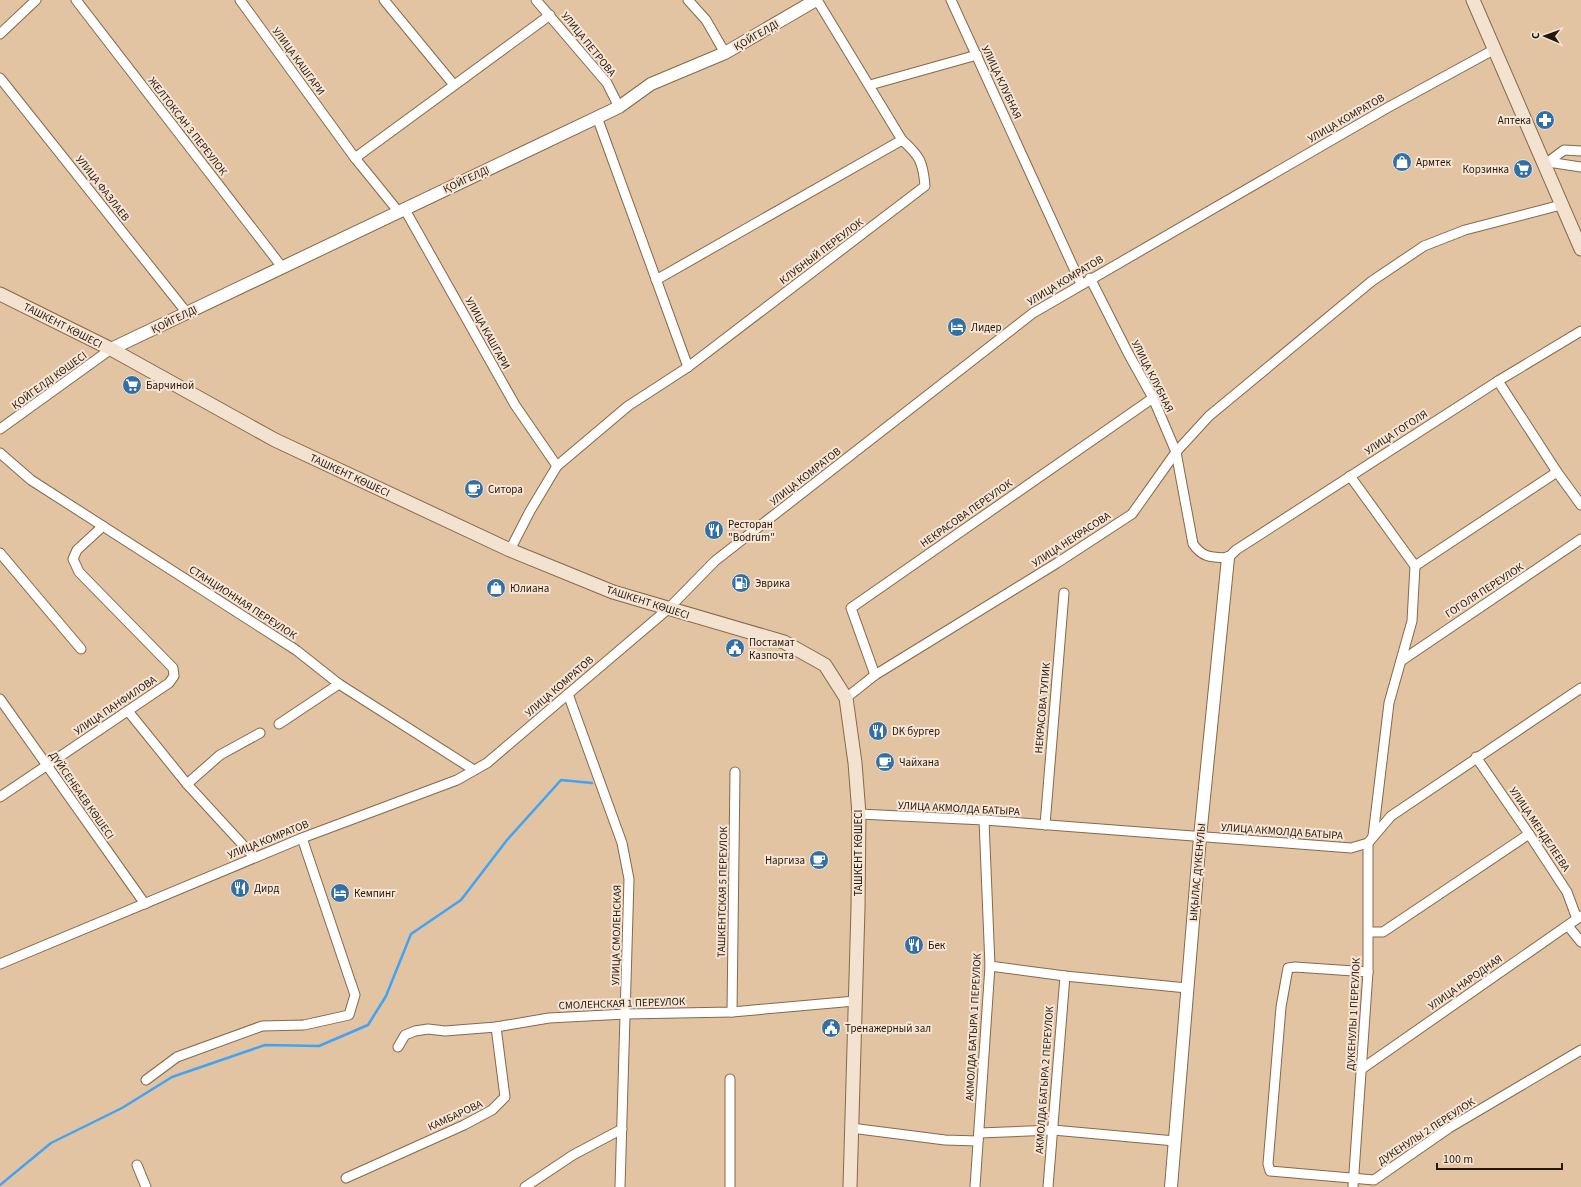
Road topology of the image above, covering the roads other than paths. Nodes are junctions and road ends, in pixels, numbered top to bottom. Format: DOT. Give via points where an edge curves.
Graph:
graph roads {
  1 [pos="36,0"];
  2 [pos="76,0"];
  3 [pos="240,0"];
  4 [pos="384,0"];
  5 [pos="536,0"];
  6 [pos="688,0"];
  7 [pos="817,0"];
  8 [pos="950,0"];
  9 [pos="1473,0"];
  10 [pos="550,15"];
  11 [pos="0,34"];
  12 [pos="1495,49"];
  13 [pos="725,53"];
  14 [pos="977,55"];
  15 [pos="0,78"];
  16 [pos="454,84"];
  17 [pos="870,85"];
  18 [pos="619,106"];
  19 [pos="597,117"];
  20 [pos="902,140"];
  21 [pos="1581,151"];
  22 [pos="355,158"];
  23 [pos="1546,164"];
  24 [pos="1581,167"];
  25 [pos="1561,205"];
  26 [pos="401,210"];
  27 [pos="1581,249"];
  28 [pos="282,267"];
  29 [pos="1090,278"];
  30 [pos="656,280"];
  31 [pos="1081,284"];
  32 [pos="0,294"];
  33 [pos="187,313"];
  34 [pos="1581,331"];
  35 [pos="111,349"];
  36 [pos="688,367"];
  37 [pos="1498,380"];
  38 [pos="1153,398"];
  39 [pos="0,429"];
  40 [pos="1176,452"];
  41 [pos="0,453"];
  42 [pos="556,466"];
  43 [pos="1557,472"];
  44 [pos="1350,476"];
  45 [pos="1581,504"];
  46 [pos="103,526"];
  47 [pos="1581,539"];
  48 [pos="510,550"];
  49 [pos="0,553"];
  50 [pos="1228,558"];
  51 [pos="1415,566"];
  52 [pos="1064,592"];
  53 [pos="668,609"];
  54 [pos="80,649"];
  55 [pos="1401,661"];
  56 [pos="875,675"];
  57 [pos="339,684"];
  58 [pos="1581,688"];
  59 [pos="568,694"];
  60 [pos="846,698"];
  61 [pos="0,699"];
  62 [pos="128,711"];
  63 [pos="280,724"];
  64 [pos="260,733"];
  65 [pos="1476,757"];
  66 [pos="47,766"];
  67 [pos="474,770"];
  68 [pos="735,772"];
  69 [pos="186,784"];
  70 [pos="0,797"];
  71 [pos="859,814"];
  72 [pos="984,820"];
  73 [pos="1044,825"];
  74 [pos="1529,834"];
  75 [pos="1200,837"];
  76 [pos="302,838"];
  77 [pos="1371,839"];
  78 [pos="254,857"];
  79 [pos="145,904"];
  80 [pos="1579,917"];
  81 [pos="1568,926"];
  82 [pos="1369,932"];
  83 [pos="1581,942"];
  84 [pos="0,964"];
  85 [pos="990,966"];
  86 [pos="1368,972"];
  87 [pos="1065,976"];
  88 [pos="1187,988"];
  89 [pos="855,1001"];
  90 [pos="732,1012"];
  91 [pos="626,1014"];
  92 [pos="496,1027"];
  93 [pos="398,1048"];
  94 [pos="1581,1050"];
  95 [pos="1363,1068"];
  96 [pos="730,1079"];
  97 [pos="146,1080"];
  98 [pos="851,1128"];
  99 [pos="622,1129"];
  100 [pos="1053,1130"];
  101 [pos="978,1137"];
  102 [pos="1175,1140"];
  103 [pos="137,1165"];
  104 [pos="346,1178"];
  105 [pos="1353,1184"];
  106 [pos="146,1187"];
  107 [pos="525,1187"];
  108 [pos="620,1187"];
  109 [pos="730,1187"];
  110 [pos="850,1187"];
  111 [pos="974,1187"];
  112 [pos="1048,1187"];
  113 [pos="1171,1187"];
  1 -- 11 [label="street"];
  2 -- 28 [label="street, ЖЕЛТОКСАН 3 ПЕРЕУЛОК"];
  3 -- 22 [label="street, УЛИЦА КАШГАРИ"];
  4 -- 16 [label="street"];
  5 -- 10 [label="street, УЛИЦА ПЕТРОВА"];
  6 -- 13 [label="street" via="706,20"];
  7 -- 13 [label="street, ҚОЙГЕЛДІ"];
  7 -- 17 [label="street, КЛУБНЫЙ ПЕРЕУЛОК"];
  8 -- 14 [label="street, УЛИЦА КЛУБНАЯ"];
  9 -- 12 [label="main road"];
  10 -- 16 [label="street"];
  10 -- 18 [label="street, УЛИЦА ПЕТРОВА" via="607,83"];
  12 -- 23 [label="main road"];
  12 -- 29 [label="street, УЛИЦА КОМРАТОВ"];
  13 -- 18 [label="street, ҚОЙГЕЛДІ" via="651,84"];
  14 -- 17 [label="street"];
  14 -- 31 [label="street, УЛИЦА КЛУБНАЯ"];
  15 -- 33 [label="street, УЛИЦА ФАЗЛАЕВ"];
  16 -- 22 [label="street"];
  17 -- 20 [label="street, КЛУБНЫЙ ПЕРЕУЛОК"];
  18 -- 19 [label="street, ҚОЙГЕЛДІ"];
  19 -- 26 [label="street, ҚОЙГЕЛДІ"];
  19 -- 30 [label="street"];
  20 -- 30 [label="street"];
  20 -- 36 [label="street, КЛУБНЫЙ ПЕРЕУЛОК" via="916,153 924,171 925,186"];
  21 -- 23 [label="street" via="1564,150"];
  22 -- 26 [label="street, УЛИЦА КАШГАРИ"];
  23 -- 24 [label="street"];
  23 -- 25 [label="main road"];
  25 -- 27 [label="main road"];
  25 -- 40 [label="street, УЛИЦА НЕКРАСОВА" via="1464,230 1424,246 1372,281 1275,361 1209,416"];
  26 -- 28 [label="street, ҚОЙГЕЛДІ"];
  26 -- 42 [label="street, УЛИЦА КАШГАРИ" via="515,405"];
  28 -- 33 [label="street, ҚОЙГЕЛДІ"];
  29 -- 31 [label="street, УЛИЦА КОМРАТОВ"];
  29 -- 38 [label="street, УЛИЦА КЛУБНАЯ"];
  30 -- 36 [label="street"];
  31 -- 53 [label="street, УЛИЦА КОМРАТОВ" via="1033,313 715,561"];
  32 -- 35 [label="main road, ТАШКЕНТ КӨШЕСІ"];
  33 -- 35 [label="street, ҚОЙГЕЛДІ"];
  34 -- 37 [label="street, УЛИЦА ГОГОЛЯ"];
  35 -- 39 [label="street, ҚОЙГЕЛДІ КӨШЕСІ"];
  35 -- 48 [label="main road, ТАШКЕНТ КӨШЕСІ" via="275,440"];
  36 -- 42 [label="street, КЛУБНЫЙ ПЕРЕУЛОК" via="628,406"];
  37 -- 43 [label="street"];
  37 -- 44 [label="street, УЛИЦА ГОГОЛЯ"];
  38 -- 40 [label="street, УЛИЦА КЛУБНАЯ"];
  38 -- 56 [label="street, НЕКРАСОВА ПЕРЕУЛОК" via="851,608"];
  40 -- 50 [label="street, УЛИЦА КЛУБНАЯ" via="1194,544 1200,553"];
  40 -- 56 [label="street, УЛИЦА НЕКРАСОВА" via="1132,514"];
  41 -- 46 [label="street, СТАНЦИОННАЯ ПЕРЕУЛОК" via="31,480"];
  42 -- 48 [label="street, КЛУБНЫЙ ПЕРЕУЛОК"];
  43 -- 45 [label="street"];
  43 -- 51 [label="street"];
  44 -- 50 [label="street, УЛИЦА ГОГОЛЯ" via="1236,550"];
  44 -- 51 [label="street"];
  46 -- 57 [label="street, СТАНЦИОННАЯ ПЕРЕУЛОК" via="296,650"];
  46 -- 62 [label="street, УЛИЦА ПАНФИЛОВА" via="77,550 73,559 78,572 172,668 174,676 169,683"];
  47 -- 55 [label="street, ГОГОЛЯ ПЕРЕУЛОК"];
  48 -- 53 [label="main road, ТАШКЕНТ КӨШЕСІ" via="613,592"];
  49 -- 54 [label="street"];
  50 -- 75 [label="street, ЫҚЫЛАС ДҮКЕНҰЛЫ"];
  51 -- 55 [label="street" via="1412,621"];
  52 -- 73 [label="street, НЕКРАСОВА ТУПИК"];
  53 -- 59 [label="street, УЛИЦА КОМРАТОВ"];
  53 -- 60 [label="main road, ТАШКЕНТ КӨШЕСІ" via="784,642 825,664"];
  55 -- 77 [label="street" via="1389,703"];
  56 -- 60 [label="street, УЛИЦА НЕКРАСОВА"];
  57 -- 63 [label="street"];
  57 -- 67 [label="street, СТАНЦИОННАЯ ПЕРЕУЛОК"];
  58 -- 65 [label="street"];
  59 -- 67 [label="street, УЛИЦА КОМРАТОВ" via="488,763"];
  59 -- 91 [label="street, УЛИЦА СМОЛЕНСКАЯ" via="624,850 629,879"];
  60 -- 71 [label="main road, ТАШКЕНТ КӨШЕСІ"];
  61 -- 66 [label="street, ДҮЙСЕНБАЕВ КӨШЕСІ"];
  62 -- 66 [label="street, УЛИЦА ПАНФИЛОВА"];
  62 -- 69 [label="street"];
  64 -- 69 [label="street" via="220,755"];
  65 -- 74 [label="street, УЛИЦА МЕНДЕЛЕЕВА"];
  65 -- 77 [label="street" via="1390,816"];
  66 -- 70 [label="street, УЛИЦА ПАНФИЛОВА"];
  66 -- 79 [label="street, ДҮЙСЕНБАЕВ КӨШЕСІ"];
  67 -- 76 [label="street, УЛИЦА КОМРАТОВ" via="457,780"];
  68 -- 90 [label="street, ТАШКЕНТСКАЯ 5 ПЕРЕУЛОК"];
  69 -- 78 [label="street"];
  71 -- 72 [label="street, УЛИЦА АКМОЛДА БАТЫРА"];
  71 -- 89 [label="main road, ТАШКЕНТ КӨШЕСІ"];
  72 -- 73 [label="street, УЛИЦА АКМОЛДА БАТЫРА"];
  72 -- 85 [label="street, АКМОЛДА БАТЫРА 1 ПЕРЕУЛОК"];
  73 -- 75 [label="street, УЛИЦА АКМОЛДА БАТЫРА"];
  74 -- 80 [label="street, УЛИЦА МЕНДЕЛЕЕВА" via="1567,892"];
  74 -- 82 [label="street" via="1383,932"];
  75 -- 77 [label="street, УЛИЦА АКМОЛДА БАТЫРА" via="1351,848"];
  75 -- 88 [label="street, ЫҚЫЛАС ДҮКЕНҰЛЫ"];
  76 -- 78 [label="street, УЛИЦА КОМРАТОВ"];
  76 -- 97 [label="street" via="355,995 349,1015 304,1025 262,1026 177,1057"];
  77 -- 82 [label="street, ДУКЕНУЛЫ 1 ПЕРЕУЛОК"];
  78 -- 79 [label="street, УЛИЦА КОМРАТОВ"];
  79 -- 84 [label="street, УЛИЦА КОМРАТОВ"];
  80 -- 81 [label="street, УЛИЦА НАРОДНАЯ"];
  81 -- 83 [label="street"];
  81 -- 95 [label="street, УЛИЦА НАРОДНАЯ"];
  82 -- 86 [label="street, ДУКЕНУЛЫ 1 ПЕРЕУЛОК"];
  85 -- 87 [label="street"];
  85 -- 101 [label="street, АКМОЛДА БАТЫРА 1 ПЕРЕУЛОК"];
  86 -- 95 [label="street, ДУКЕНУЛЫ 1 ПЕРЕУЛОК"];
  86 -- 105 [label="street, ДУКЕНУЛЫ 2 ПЕРЕУЛОК" via="1288,968 1281,1007 1268,1164 1270,1172"];
  87 -- 88 [label="street"];
  87 -- 100 [label="street, АКМОЛДА БАТЫРА 2 ПЕРЕУЛОК"];
  88 -- 102 [label="street, ЫҚЫЛАС ДҮКЕНҰЛЫ"];
  89 -- 90 [label="street, СМОЛЕНСКАЯ 1 ПЕРЕУЛОК"];
  89 -- 98 [label="main road, ТАШКЕНТ КӨШЕСІ"];
  90 -- 91 [label="street, СМОЛЕНСКАЯ 1 ПЕРЕУЛОК"];
  91 -- 92 [label="street, СМОЛЕНСКАЯ 1 ПЕРЕУЛОК" via="549,1018"];
  91 -- 99 [label="street, УЛИЦА СМОЛЕНСКАЯ"];
  92 -- 93 [label="street, СМОЛЕНСКАЯ 1 ПЕРЕУЛОК" via="415,1031 405,1035"];
  92 -- 104 [label="street, КАМБАРОВА" via="505,1097 492,1110 464,1125"];
  94 -- 105 [label="street, ДУКЕНУЛЫ 2 ПЕРЕУЛОК" via="1449,1128 1374,1180"];
  95 -- 105 [label="street, ДУКЕНУЛЫ 1 ПЕРЕУЛОК"];
  96 -- 109 [label="street"];
  98 -- 101 [label="street" via="945,1140"];
  98 -- 110 [label="main road, ТАШКЕНТ КӨШЕСІ"];
  99 -- 107 [label="street" via="573,1155"];
  99 -- 108 [label="street, УЛИЦА СМОЛЕНСКАЯ"];
  100 -- 101 [label="street"];
  100 -- 102 [label="street"];
  100 -- 112 [label="street, АКМОЛДА БАТЫРА 2 ПЕРЕУЛОК"];
  101 -- 111 [label="street, АКМОЛДА БАТЫРА 1 ПЕРЕУЛОК"];
  102 -- 113 [label="street, ЫҚЫЛАС ДҮКЕНҰЛЫ"];
  103 -- 106 [label="street"];
}
